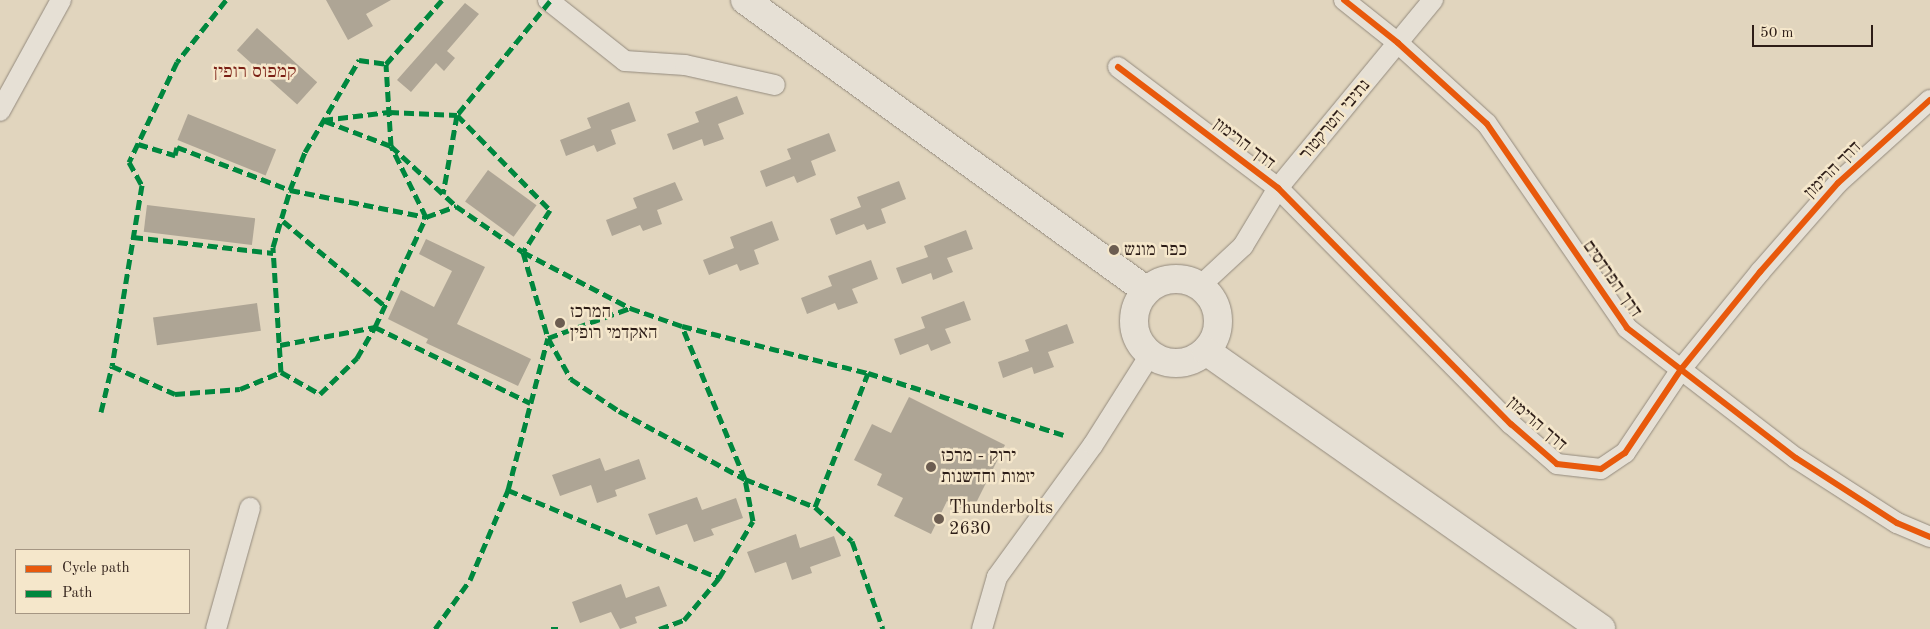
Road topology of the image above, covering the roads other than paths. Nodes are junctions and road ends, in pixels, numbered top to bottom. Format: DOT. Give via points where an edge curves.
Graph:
graph roads {
  1 [pos="61,0"];
  2 [pos="548,0"];
  3 [pos="744,0"];
  4 [pos="1344,0"];
  5 [pos="1434,0"];
  6 [pos="1398,43"];
  7 [pos="1118,67"];
  8 [pos="775,85"];
  9 [pos="1930,100"];
  10 [pos="0,111"];
  11 [pos="1278,188"];
  12 [pos="1200,286"];
  13 [pos="1145,290"];
  14 [pos="1206,351"];
  15 [pos="1150,355"];
  16 [pos="1682,368"];
  17 [pos="250,508"];
  18 [pos="1930,537"];
  19 [pos="216,629"];
  20 [pos="982,629"];
  21 [pos="1601,629"];
  1 -- 10 [label="street"];
  2 -- 8 [label="street" via="625,61 685,65"];
  3 -- 13 [label="main road"];
  4 -- 6 [label="street, דרך הפרדסים"];
  5 -- 6 [label="street, נתיבי הטרקטור"];
  6 -- 11 [label="street, נתיבי הטרקטור"];
  6 -- 16 [label="street, דרך הפרדסים" via="1487,124 1627,328"];
  7 -- 11 [label="street, דרך הרימון"];
  9 -- 16 [label="street, דרך הרימון" via="1838,183"];
  11 -- 12 [label="street, נתיבי הטרקטור" via="1244,246"];
  11 -- 16 [label="street, דרך הרימון" via="1511,424 1557,464 1601,470 1625,453"];
  12 -- 13 [label="main road" via="1178,278 1161,281"];
  12 -- 14 [label="main road" via="1209,295 1218,318 1216,336"];
  13 -- 15 [label="main road" via="1133,316 1140,344"];
  14 -- 15 [label="main road" via="1185,363 1160,361"];
  14 -- 21 [label="main road"];
  15 -- 20 [label="street" via="1108,423 997,577"];
  16 -- 18 [label="street, דרך הפרדסים" via="1796,458 1853,497 1897,523"];
  17 -- 19 [label="street"];
}
